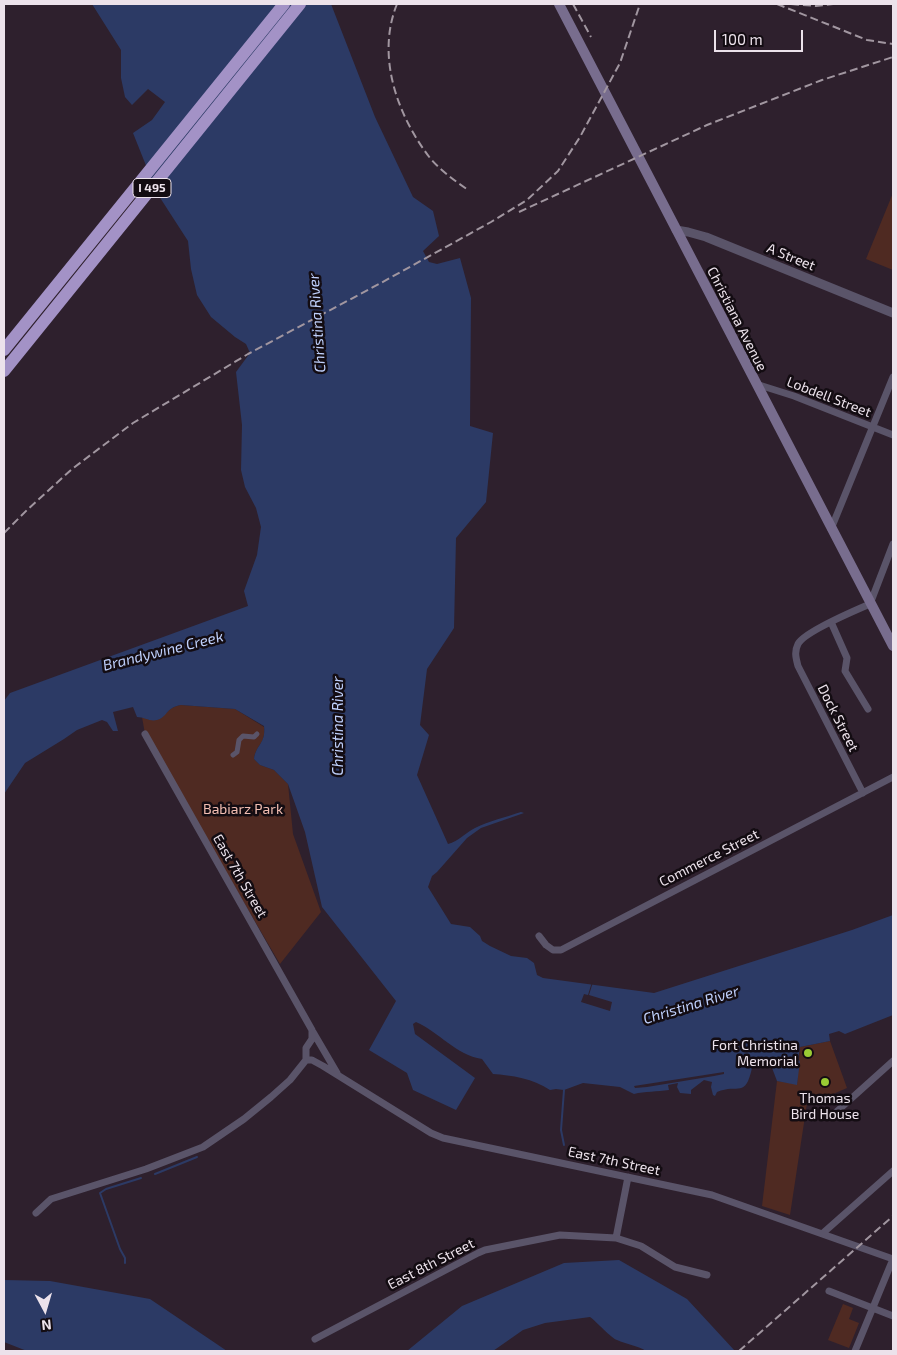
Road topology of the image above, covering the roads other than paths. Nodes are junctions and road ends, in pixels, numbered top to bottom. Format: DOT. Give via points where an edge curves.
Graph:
graph roads {
  1 [pos="284,4"];
  2 [pos="300,4"];
  3 [pos="558,4"];
  4 [pos="676,230"];
  5 [pos="893,313"];
  6 [pos="4,350"];
  7 [pos="4,371"];
  8 [pos="893,377"];
  9 [pos="756,384"];
  10 [pos="873,428"];
  11 [pos="893,436"];
  12 [pos="831,529"];
  13 [pos="893,544"];
  14 [pos="891,554"];
  15 [pos="870,604"];
  16 [pos="831,622"];
  17 [pos="893,646"];
  18 [pos="868,709"];
  19 [pos="145,734"];
  20 [pos="257,734"];
  21 [pos="234,755"];
  22 [pos="893,777"];
  23 [pos="863,793"];
  24 [pos="539,936"];
  25 [pos="312,1030"];
  26 [pos="306,1060"];
  27 [pos="893,1061"];
  28 [pos="338,1075"];
  29 [pos="834,1114"];
  30 [pos="893,1172"];
  31 [pos="628,1177"];
  32 [pos="36,1213"];
  33 [pos="823,1233"];
  34 [pos="616,1238"];
  35 [pos="893,1259"];
  36 [pos="707,1275"];
  37 [pos="829,1291"];
  38 [pos="873,1308"];
  39 [pos="893,1316"];
  40 [pos="315,1339"];
  41 [pos="855,1351"];
  1 -- 6 [label="highway, I 495"];
  2 -- 7 [label="highway, I 495"];
  3 -- 4 [label="main road, Christiana Avenue"];
  4 -- 5 [label="street, A Street" via="706,237"];
  4 -- 9 [label="main road, Christiana Avenue"];
  8 -- 10 [label="street"];
  9 -- 10 [label="street, Lobdell Street"];
  9 -- 12 [label="main road, Christiana Avenue"];
  10 -- 11 [label="street, Lobdell Street"];
  10 -- 12 [label="street"];
  12 -- 15 [label="main road, Christiana Avenue"];
  13 -- 14 [label="street"];
  14 -- 15 [label="street"];
  15 -- 16 [label="street"];
  15 -- 17 [label="main road, Christiana Avenue"];
  16 -- 18 [label="street" via="847,658 845,671"];
  16 -- 23 [label="street, Dock Street" via="800,640 795,653 798,666"];
  19 -- 25 [label="street, East 7th Street"];
  20 -- 21 [label="street" via="254,737 243,736"];
  22 -- 23 [label="street, Commerce Street"];
  23 -- 24 [label="street, Commerce Street" via="561,950 553,950"];
  25 -- 26 [label="street"];
  25 -- 28 [label="street, East 7th Street"];
  26 -- 28 [label="street, East 7th Street" via="312,1060"];
  26 -- 32 [label="street" via="271,1097 203,1147 51,1199"];
  27 -- 29 [label="street"];
  28 -- 31 [label="street, East 7th Street" via="442,1138"];
  30 -- 33 [label="street"];
  31 -- 33 [label="street, East 7th Street" via="712,1195"];
  31 -- 34 [label="street"];
  33 -- 35 [label="street, East 7th Street"];
  34 -- 36 [label="street, East 8th Street" via="641,1246 675,1267"];
  34 -- 40 [label="street, East 8th Street" via="560,1234 485,1250"];
  35 -- 38 [label="street"];
  37 -- 38 [label="street"];
  38 -- 39 [label="street"];
  38 -- 41 [label="street"];
}
